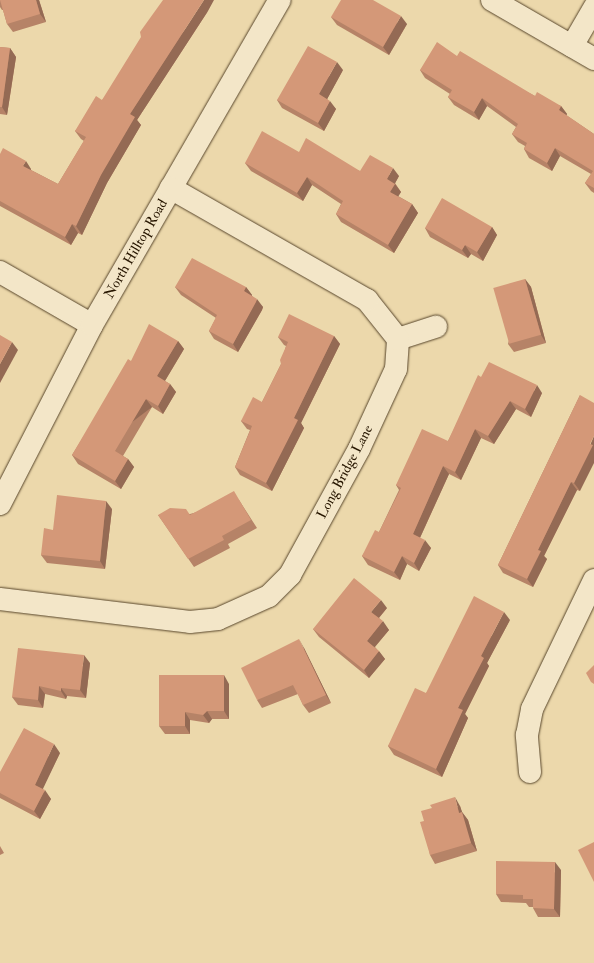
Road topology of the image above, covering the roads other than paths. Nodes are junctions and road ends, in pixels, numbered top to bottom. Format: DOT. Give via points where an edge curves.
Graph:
graph roads {
  1 [pos="280,0"];
  2 [pos="492,0"];
  3 [pos="594,8"];
  4 [pos="572,46"];
  5 [pos="594,59"];
  6 [pos="171,188"];
  7 [pos="0,272"];
  8 [pos="92,325"];
  9 [pos="436,327"];
  10 [pos="398,339"];
  11 [pos="0,504"];
  12 [pos="594,580"];
  13 [pos="0,599"];
  14 [pos="530,772"];
  1 -- 6 [label="street, North Hilltop Road"];
  2 -- 4 [label="street"];
  3 -- 4 [label="street"];
  4 -- 5 [label="street"];
  6 -- 8 [label="street, North Hilltop Road"];
  6 -- 10 [label="street" via="367,300"];
  7 -- 8 [label="street"];
  8 -- 11 [label="street, North Hilltop Road"];
  9 -- 10 [label="street"];
  10 -- 13 [label="street, Long Bridge Lane" via="396,369 358,449 290,575 269,596 218,619 190,622"];
  12 -- 14 [label="street" via="532,709 527,735"];
}
